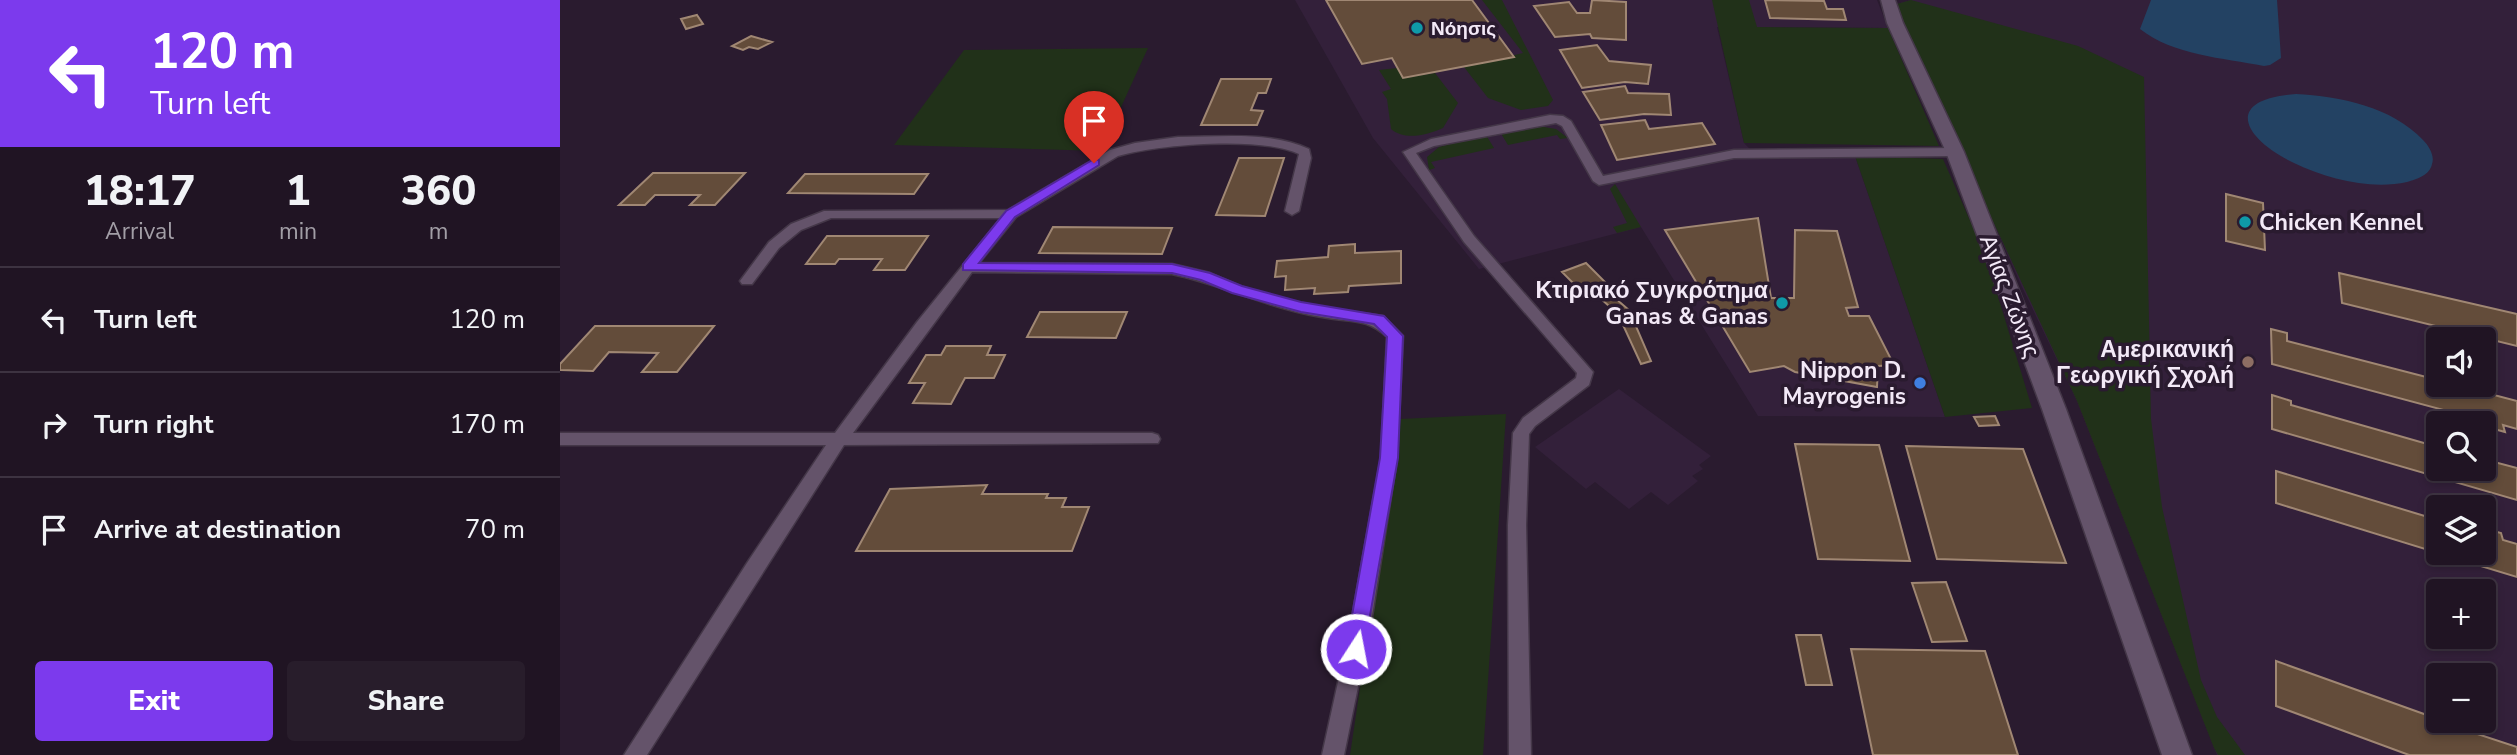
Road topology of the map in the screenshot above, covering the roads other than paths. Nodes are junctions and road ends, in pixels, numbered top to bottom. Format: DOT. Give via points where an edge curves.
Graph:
graph roads {
  1 [pos="1888,0"];
  2 [pos="1955,152"];
  3 [pos="1292,211"];
  4 [pos="1010,214"];
  5 [pos="968,267"];
  6 [pos="747,281"];
  7 [pos="840,438"];
  8 [pos="560,439"];
  9 [pos="1152,439"];
  10 [pos="635,755"];
  11 [pos="1333,755"];
  12 [pos="1520,755"];
  13 [pos="2177,755"];
  1 -- 2 [label="street, Αγίας Ζώνης"];
  2 -- 12 [label="street" via="1734,154 1599,181 1567,124 1550,119 1431,143 1409,152 1486,261 1585,372 1583,382 1521,433 1517,525"];
  2 -- 13 [label="street, Αγίας Ζώνης" via="2054,409"];
  3 -- 4 [label="street" via="1305,158 1299,148 1257,141 1178,141 1114,153"];
  4 -- 5 [label="street"];
  4 -- 6 [label="street" via="829,214 796,227 774,245"];
  5 -- 7 [label="street"];
  5 -- 11 [label="street" via="1172,269 1301,307 1378,320 1395,336 1389,458"];
  7 -- 8 [label="street"];
  7 -- 9 [label="street"];
  7 -- 10 [label="street"];
}
